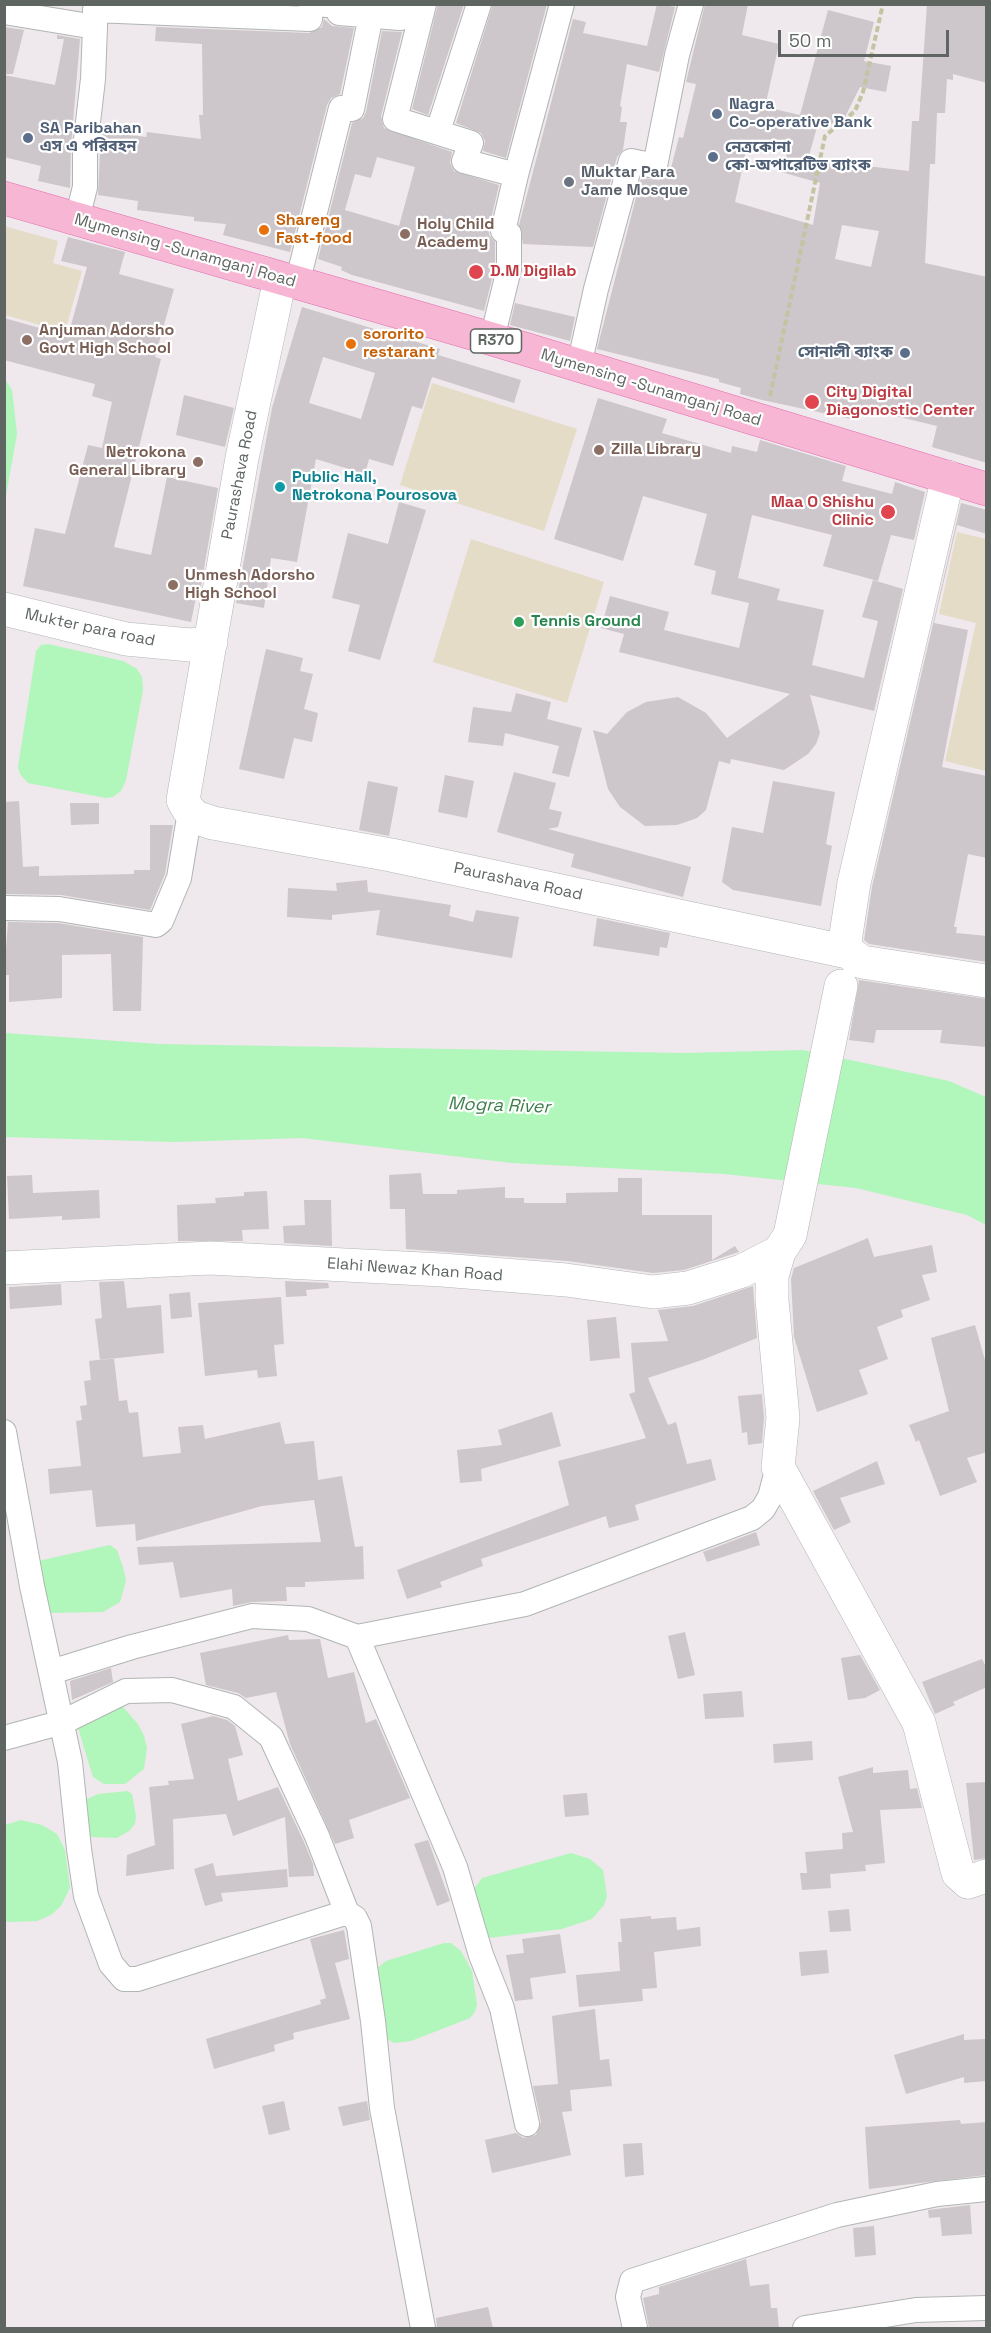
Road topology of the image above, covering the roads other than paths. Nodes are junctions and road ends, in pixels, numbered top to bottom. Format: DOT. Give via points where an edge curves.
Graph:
graph roads {
  1 [pos="311,4"];
  2 [pos="316,4"];
  3 [pos="479,4"];
  4 [pos="562,4"];
  5 [pos="691,4"];
  6 [pos="423,9"];
  7 [pos="187,10"];
  8 [pos="4,12"];
  9 [pos="371,15"];
  10 [pos="95,27"];
  11 [pos="438,131"];
  12 [pos="516,175"];
  13 [pos="4,198"];
  14 [pos="77,219"];
  15 [pos="289,282"];
  16 [pos="492,339"];
  17 [pos="579,366"];
  18 [pos="948,477"];
  19 [pos="987,489"];
  20 [pos="4,609"];
  21 [pos="211,642"];
  22 [pos="190,812"];
  23 [pos="4,908"];
  24 [pos="848,952"];
  25 [pos="987,981"];
  26 [pos="841,986"];
  27 [pos="779,1252"];
  28 [pos="4,1268"];
  29 [pos="4,1431"];
  30 [pos="778,1467"];
  31 [pos="357,1637"];
  32 [pos="51,1672"];
  33 [pos="63,1722"];
  34 [pos="4,1738"];
  35 [pos="987,1876"];
  36 [pos="347,1913"];
  37 [pos="527,2124"];
  38 [pos="987,2189"];
  39 [pos="987,2308"];
  40 [pos="423,2328"];
  41 [pos="635,2328"];
  42 [pos="805,2328"];
  1 -- 7 [label="street" via="310,20"];
  2 -- 9 [label="street" via="338,6 339,13"];
  3 -- 11 [label="street"];
  4 -- 12 [label="street"];
  5 -- 17 [label="street" via="655,166 632,160"];
  6 -- 9 [label="street" via="400,18"];
  6 -- 11 [label="street" via="396,118"];
  7 -- 10 [label="street" via="95,10"];
  8 -- 10 [label="street"];
  9 -- 15 [label="street" via="352,109 341,108"];
  10 -- 14 [label="street" via="85,187"];
  11 -- 12 [label="street" via="471,143 465,161"];
  12 -- 16 [label="street" via="503,231 509,234 509,269"];
  13 -- 14 [label="main road, Mymensing -Sunamganj Road / R370"];
  14 -- 15 [label="main road, Mymensing -Sunamganj Road / R370"];
  15 -- 16 [label="main road, Mymensing -Sunamganj Road / R370"];
  15 -- 21 [label="street, Paurashava Road" via="242,458"];
  16 -- 17 [label="main road, Mymensing -Sunamganj Road / R370"];
  17 -- 18 [label="main road, Mymensing -Sunamganj Road / R370"];
  18 -- 19 [label="main road, Mymensing -Sunamganj Road / R370"];
  18 -- 24 [label="street" via="854,883 845,931"];
  20 -- 21 [label="street, Mukter para road" via="126,639 190,645"];
  21 -- 22 [label="street, Paurashava Road" via="183,800"];
  22 -- 23 [label="street, Paurashava Road" via="179,878 156,925 59,909"];
  22 -- 24 [label="street, Paurashava Road" via="213,823 391,855"];
  24 -- 25 [label="street, Paurashava Road" via="862,962"];
  24 -- 26 [label="street"];
  26 -- 27 [label="street" via="795,1217"];
  27 -- 28 [label="street, Elahi Newaz Khan Road" via="742,1271 668,1292 442,1270 210,1258"];
  27 -- 30 [label="street" via="772,1276 783,1418"];
  29 -- 32 [label="street"];
  30 -- 31 [label="street" via="763,1509 742,1522 525,1604"];
  30 -- 35 [label="street" via="919,1723 958,1873 968,1882"];
  31 -- 32 [label="street" via="308,1619 252,1616"];
  31 -- 37 [label="street" via="455,1867 469,1921 502,2008"];
  32 -- 33 [label="street"];
  33 -- 34 [label="street"];
  33 -- 36 [label="street" via="126,1691 172,1689 234,1707 271,1737"];
  33 -- 36 [label="street" via="86,1896 111,1964 121,1977 129,1980 151,1975"];
  36 -- 40 [label="street" via="359,1926 382,2108"];
  38 -- 41 [label="street" via="937,2194 837,2215 632,2281 628,2297"];
  39 -- 42 [label="street" via="916,2310"];
}
